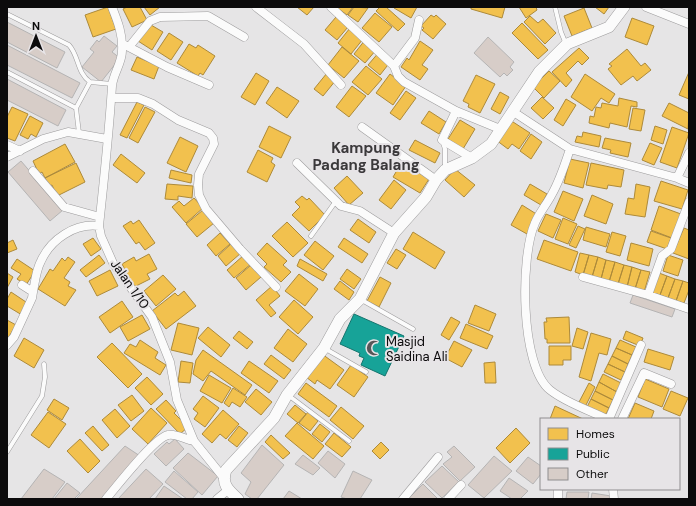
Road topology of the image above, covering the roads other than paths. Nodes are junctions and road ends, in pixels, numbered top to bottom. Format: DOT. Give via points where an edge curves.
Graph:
graph roads {
  1 [pos="112,7"];
  2 [pos="256,7"];
  3 [pos="331,7"];
  4 [pos="555,7"];
  5 [pos="624,7"];
  6 [pos="646,7"];
  7 [pos="7,14"];
  8 [pos="419,20"];
  9 [pos="689,24"];
  10 [pos="244,37"];
  11 [pos="567,44"];
  12 [pos="126,45"];
  13 [pos="394,66"];
  14 [pos="7,72"];
  15 [pos="90,82"];
  16 [pos="112,84"];
  17 [pos="209,85"];
  18 [pos="341,85"];
  19 [pos="112,98"];
  20 [pos="76,108"];
  21 [pos="456,111"];
  22 [pos="512,111"];
  23 [pos="362,127"];
  24 [pos="500,129"];
  25 [pos="79,133"];
  26 [pos="107,139"];
  27 [pos="442,140"];
  28 [pos="7,145"];
  29 [pos="570,149"];
  30 [pos="20,151"];
  31 [pos="689,153"];
  32 [pos="7,157"];
  33 [pos="472,158"];
  34 [pos="297,163"];
  35 [pos="33,170"];
  36 [pos="445,170"];
  37 [pos="677,178"];
  38 [pos="436,180"];
  39 [pos="689,183"];
  40 [pos="336,201"];
  41 [pos="689,202"];
  42 [pos="100,217"];
  43 [pos="99,226"];
  44 [pos="394,233"];
  45 [pos="311,236"];
  46 [pos="583,277"];
  47 [pos="22,285"];
  48 [pos="276,287"];
  49 [pos="33,292"];
  50 [pos="648,295"];
  51 [pos="360,299"];
  52 [pos="689,309"];
  53 [pos="412,329"];
  54 [pos="7,345"];
  55 [pos="641,345"];
  56 [pos="324,348"];
  57 [pos="44,364"];
  58 [pos="366,372"];
  59 [pos="671,384"];
  60 [pos="287,395"];
  61 [pos="606,418"];
  62 [pos="608,418"];
  63 [pos="622,418"];
  64 [pos="194,441"];
  65 [pos="349,441"];
  66 [pos="7,452"];
  67 [pos="438,457"];
  68 [pos="223,477"];
  69 [pos="461,485"];
  70 [pos="228,490"];
  71 [pos="106,499"];
  72 [pos="217,499"];
  73 [pos="238,499"];
  74 [pos="403,499"];
  75 [pos="448,499"];
  1 -- 12 [label="street, Jalan 1/10"];
  2 -- 18 [label="street" via="304,44"];
  3 -- 13 [label="street"];
  4 -- 11 [label="lane" via="561,32"];
  5 -- 11 [label="street" via="609,27"];
  6 -- 9 [label="street"];
  7 -- 15 [label="lane" via="69,45 75,51 83,76"];
  8 -- 13 [label="street" via="416,38"];
  10 -- 12 [label="street" via="208,16 160,17 150,21"];
  11 -- 22 [label="street" via="539,72"];
  12 -- 16 [label="street, Jalan 1/10"];
  12 -- 17 [label="street" via="167,67"];
  13 -- 21 [label="street" via="404,82"];
  14 -- 20 [label="lane"];
  15 -- 16 [label="lane"];
  15 -- 20 [label="lane"];
  16 -- 19 [label="street, Jalan 1/10"];
  19 -- 26 [label="street, Jalan 1/10"];
  19 -- 48 [label="street" via="138,98 209,133 214,144 200,174 199,195 206,208 240,249"];
  20 -- 25 [label="lane"];
  21 -- 24 [label="street"];
  21 -- 27 [label="street"];
  22 -- 24 [label="street"];
  22 -- 29 [label="street"];
  23 -- 38 [label="street"];
  24 -- 33 [label="street" via="491,144"];
  25 -- 26 [label="street"];
  25 -- 30 [label="street" via="68,132"];
  26 -- 42 [label="street, Jalan 1/10"];
  27 -- 33 [label="street"];
  27 -- 36 [label="lane"];
  28 -- 30 [label="street"];
  29 -- 37 [label="street"];
  29 -- 61 [label="street" via="552,194 534,223 528,252 524,282 530,347 539,375 549,390"];
  30 -- 32 [label="street"];
  31 -- 37 [label="street"];
  33 -- 36 [label="street"];
  34 -- 40 [label="street"];
  35 -- 42 [label="street" via="64,207"];
  36 -- 38 [label="street"];
  37 -- 39 [label="street"];
  38 -- 44 [label="street" via="426,197"];
  40 -- 44 [label="street" via="342,206 360,211"];
  40 -- 45 [label="lane"];
  41 -- 50 [label="street" via="671,249 662,256"];
  42 -- 43 [label="street, Jalan 1/10"];
  43 -- 49 [label="street" via="77,228 53,243 40,261"];
  43 -- 64 [label="street, Jalan 1/10" via="113,263 152,317 170,362 177,400"];
  44 -- 51 [label="street"];
  46 -- 50 [label="street"];
  47 -- 49 [label="street"];
  49 -- 54 [label="street" via="29,307 14,337"];
  50 -- 52 [label="street"];
  51 -- 53 [label="lane"];
  51 -- 56 [label="street" via="340,319"];
  55 -- 62 [label="street"];
  56 -- 58 [label="lane"];
  56 -- 60 [label="street"];
  57 -- 66 [label="lane" via="42,396"];
  59 -- 63 [label="street" via="644,373"];
  60 -- 65 [label="lane"];
  60 -- 68 [label="street" via="274,418 226,470"];
  64 -- 68 [label="street, Jalan 1/10"];
  64 -- 71 [label="street" via="176,435 166,435 154,443"];
  67 -- 74 [label="street"];
  68 -- 70 [label="street"];
  69 -- 75 [label="street"];
  70 -- 72 [label="street"];
  70 -- 73 [label="street"];
}
